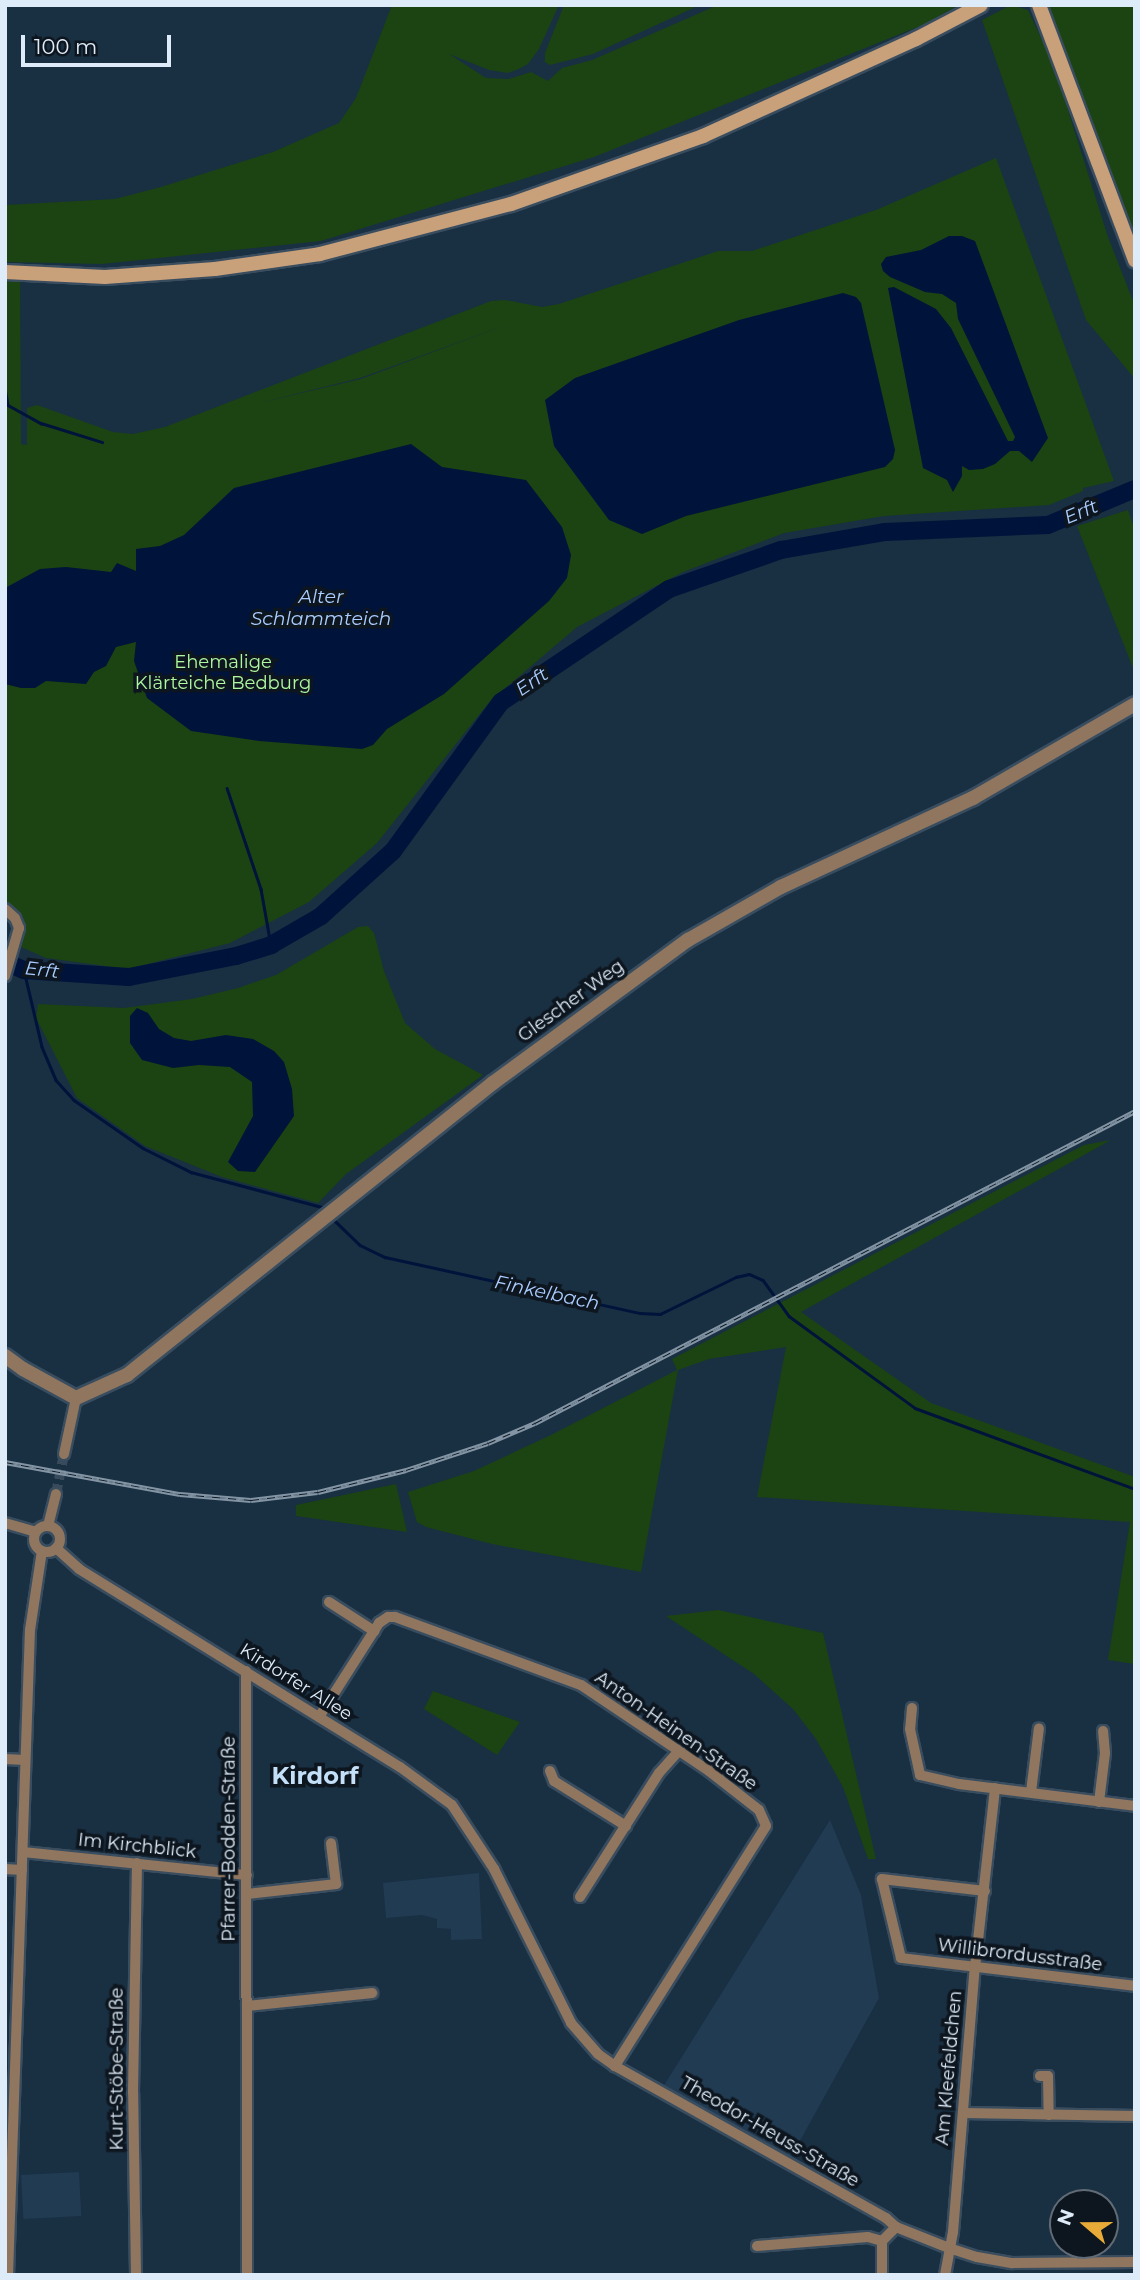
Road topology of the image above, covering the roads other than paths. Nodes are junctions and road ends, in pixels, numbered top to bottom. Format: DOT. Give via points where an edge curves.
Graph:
graph roads {
  1 [pos="981,5"];
  2 [pos="1040,5"];
  3 [pos="1135,261"];
  4 [pos="5,272"];
  5 [pos="1135,704"];
  6 [pos="5,909"];
  7 [pos="5,976"];
  8 [pos="5,1356"];
  9 [pos="76,1398"];
  10 [pos="64,1454"];
  11 [pos="56,1494"];
  12 [pos="5,1523"];
  13 [pos="48,1526"];
  14 [pos="36,1532"];
  15 [pos="56,1548"];
  16 [pos="42,1552"];
  17 [pos="329,1602"];
  18 [pos="374,1631"];
  19 [pos="246,1671"];
  20 [pos="912,1708"];
  21 [pos="320,1717"];
  22 [pos="1039,1728"];
  23 [pos="1103,1731"];
  24 [pos="678,1752"];
  25 [pos="5,1759"];
  26 [pos="25,1760"];
  27 [pos="550,1771"];
  28 [pos="995,1788"];
  29 [pos="1031,1792"];
  30 [pos="1099,1802"];
  31 [pos="1135,1806"];
  32 [pos="626,1826"];
  33 [pos="331,1843"];
  34 [pos="23,1852"];
  35 [pos="137,1863"];
  36 [pos="5,1869"];
  37 [pos="494,1869"];
  38 [pos="22,1870"];
  39 [pos="247,1875"];
  40 [pos="985,1891"];
  41 [pos="247,1894"];
  42 [pos="580,1897"];
  43 [pos="5,1961"];
  44 [pos="19,1961"];
  45 [pos="975,1967"];
  46 [pos="1135,1986"];
  47 [pos="372,1993"];
  48 [pos="247,2006"];
  49 [pos="10,2059"];
  50 [pos="615,2066"];
  51 [pos="1048,2076"];
  52 [pos="964,2113"];
  53 [pos="1049,2115"];
  54 [pos="1135,2116"];
  55 [pos="7,2158"];
  56 [pos="896,2227"];
  57 [pos="882,2241"];
  58 [pos="757,2246"];
  59 [pos="949,2248"];
  60 [pos="1135,2262"];
  61 [pos="1048,2263"];
  62 [pos="7,2271"];
  63 [pos="135,2275"];
  64 [pos="247,2275"];
  65 [pos="882,2275"];
  66 [pos="945,2275"];
  67 [pos="1047,2275"];
  1 -- 4 [label="main road" via="703,136 511,204 320,254 215,269 105,277"];
  2 -- 3 [label="main road"];
  5 -- 9 [label="street, Glescher Weg" via="973,798 781,887 711,926 493,1083 127,1375"];
  6 -- 7 [label="street" via="19,928"];
  8 -- 9 [label="street"];
  9 -- 10 [label="street"];
  11 -- 13 [label="street"];
  12 -- 14 [label="street"];
  13 -- 14 [label="street"];
  13 -- 15 [label="street" via="60,1536"];
  14 -- 16 [label="street" via="34,1544"];
  15 -- 16 [label="street"];
  15 -- 19 [label="street, Kirdorfer Allee" via="79,1569"];
  16 -- 26 [label="street" via="30,1630"];
  17 -- 18 [label="street"];
  18 -- 21 [label="street"];
  18 -- 24 [label="street, Anton-Heinen-Straße" via="388,1617 395,1617 570,1681"];
  19 -- 21 [label="street, Kirdorfer Allee"];
  19 -- 39 [label="street, Pfarrer-Bodden-Straße"];
  20 -- 28 [label="street" via="910,1729 920,1775"];
  21 -- 37 [label="street, Kirdorfer Allee" via="438,1792 464,1821"];
  22 -- 29 [label="street"];
  23 -- 30 [label="street"];
  24 -- 32 [label="street"];
  24 -- 50 [label="street, Anton-Heinen-Straße" via="759,1810 766,1826"];
  25 -- 26 [label="street"];
  26 -- 34 [label="street"];
  27 -- 32 [label="street" via="554,1781"];
  28 -- 29 [label="street"];
  28 -- 40 [label="street, Am Kleefeldchen"];
  29 -- 30 [label="street"];
  30 -- 31 [label="street"];
  32 -- 42 [label="street"];
  33 -- 41 [label="street" via="336,1884"];
  34 -- 35 [label="street, Im Kirchblick"];
  34 -- 38 [label="street"];
  35 -- 39 [label="street, Im Kirchblick"];
  35 -- 63 [label="street, Kurt-Stöbe-Straße"];
  36 -- 38 [label="street"];
  37 -- 50 [label="street, Theodor-Heuss-Straße" via="571,2022 598,2054"];
  38 -- 44 [label="street"];
  39 -- 41 [label="street, Pfarrer-Bodden-Straße"];
  40 -- 45 [label="street, Am Kleefeldchen"];
  40 -- 45 [label="street, Willibrordusstraße" via="882,1879 901,1958"];
  41 -- 48 [label="street, Pfarrer-Bodden-Straße"];
  43 -- 44 [label="street"];
  44 -- 49 [label="street"];
  45 -- 46 [label="street, Willibrordusstraße"];
  45 -- 52 [label="street, Am Kleefeldchen"];
  47 -- 48 [label="street"];
  48 -- 64 [label="street, Pfarrer-Bodden-Straße"];
  49 -- 55 [label="street"];
  50 -- 56 [label="street, Theodor-Heuss-Straße"];
  51 -- 53 [label="street"];
  52 -- 53 [label="street"];
  52 -- 59 [label="street, Am Kleefeldchen"];
  53 -- 54 [label="street"];
  55 -- 62 [label="street"];
  56 -- 57 [label="street"];
  56 -- 59 [label="street, Theodor-Heuss-Straße"];
  57 -- 58 [label="street" via="868,2237"];
  57 -- 65 [label="street"];
  59 -- 61 [label="street, Theodor-Heuss-Straße" via="995,2261"];
  59 -- 66 [label="street, Am Kleefeldchen"];
  60 -- 61 [label="street, Theodor-Heuss-Straße"];
  61 -- 67 [label="street"];
}
